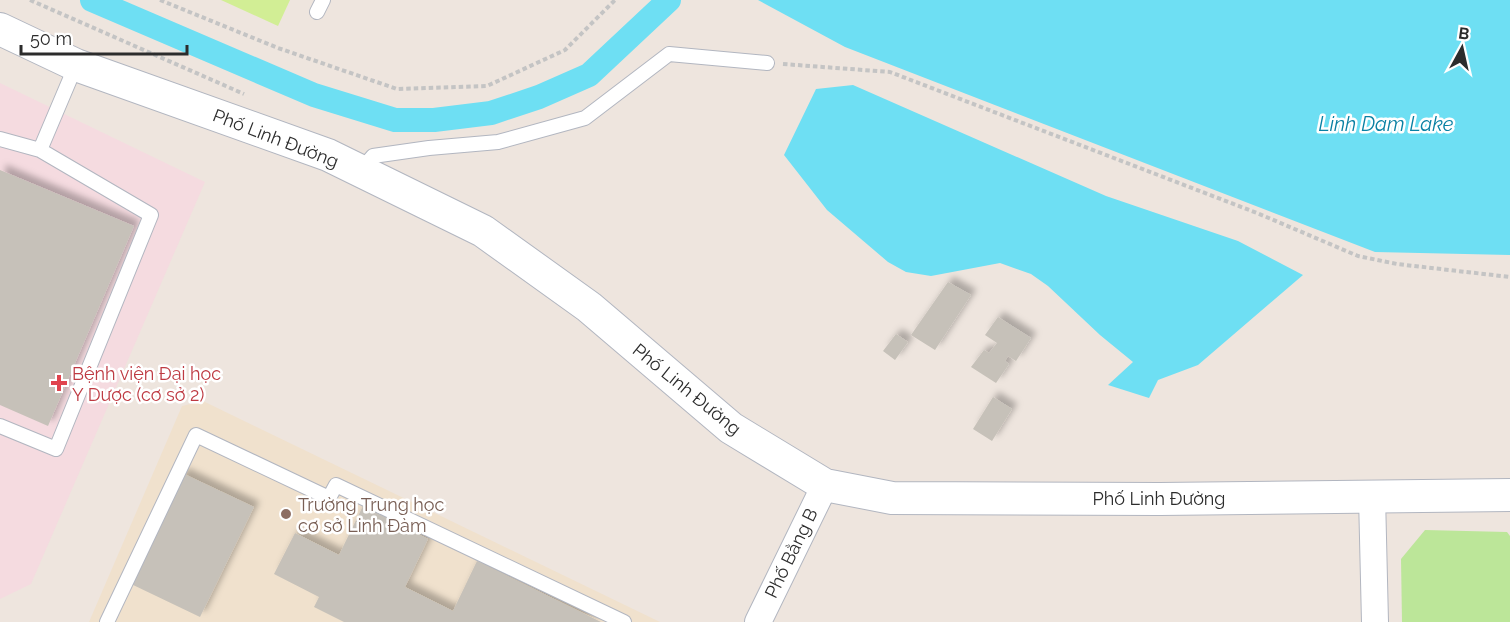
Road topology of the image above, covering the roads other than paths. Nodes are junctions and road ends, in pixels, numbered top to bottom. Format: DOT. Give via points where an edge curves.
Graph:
graph roads {
  1 [pos="0,29"];
  2 [pos="767,63"];
  3 [pos="76,65"];
  4 [pos="0,139"];
  5 [pos="40,150"];
  6 [pos="360,171"];
  7 [pos="0,426"];
  8 [pos="825,485"];
  9 [pos="1372,495"];
  10 [pos="1506,499"];
  11 [pos="107,622"];
  12 [pos="624,622"];
  13 [pos="758,622"];
  14 [pos="1375,622"];
  1 -- 3 [label="street, Phố Linh Đường"];
  2 -- 6 [label="lane" via="669,54 585,118 498,142 373,156"];
  3 -- 5 [label="lane"];
  3 -- 6 [label="street, Phố Linh Đường" via="328,155"];
  4 -- 5 [label="lane"];
  5 -- 7 [label="lane" via="151,215 56,449"];
  6 -- 8 [label="street, Phố Linh Đường" via="483,231 589,307 731,428"];
  8 -- 9 [label="street, Phố Linh Đường" via="892,498"];
  8 -- 13 [label="street, Phố Bằng B"];
  9 -- 10 [label="street, Phố Linh Đường"];
  9 -- 14 [label="street"];
  11 -- 12 [label="lane" via="196,435 328,498 336,485"];
}
